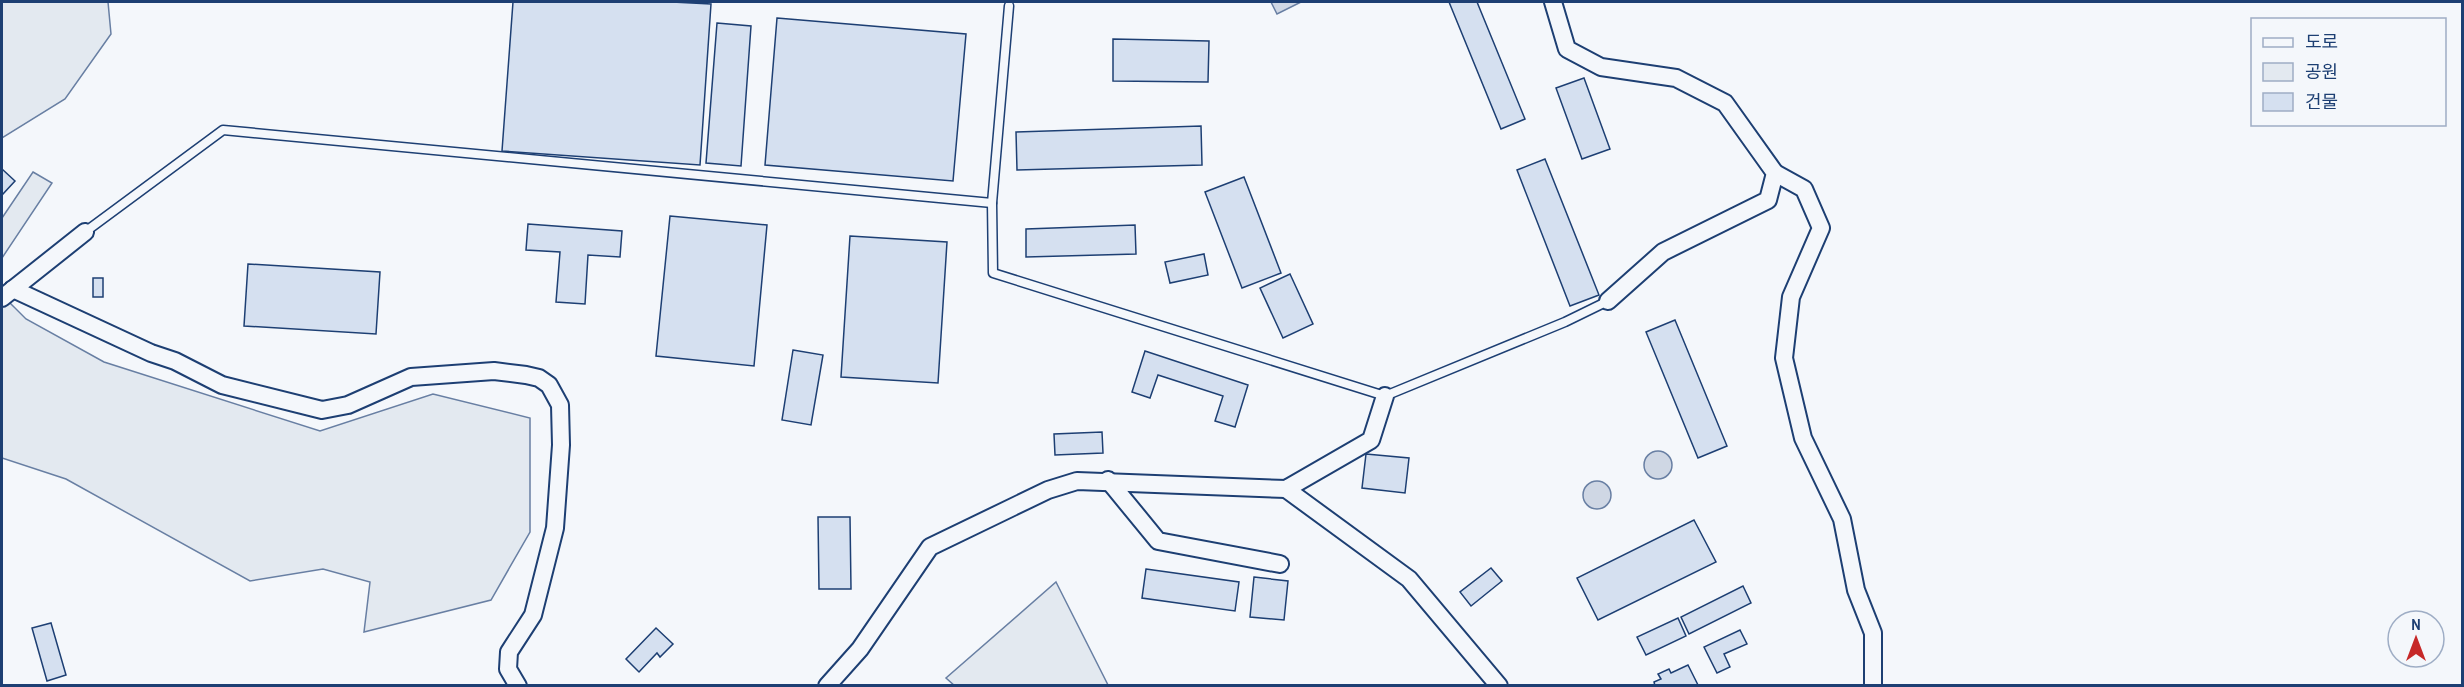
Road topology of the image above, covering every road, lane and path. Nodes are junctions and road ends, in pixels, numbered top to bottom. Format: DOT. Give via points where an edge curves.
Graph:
graph roads {
  1 [pos="1553,2"];
  2 [pos="1009,6"];
  3 [pos="1775,173"];
  4 [pos="992,203"];
  5 [pos="85,232"];
  6 [pos="7,294"];
  7 [pos="1608,301"];
  8 [pos="1385,396"];
  9 [pos="1108,480"];
  10 [pos="1286,489"];
  11 [pos="1280,564"];
  12 [pos="518,686"];
  13 [pos="827,686"];
  14 [pos="1499,686"];
  15 [pos="1873,686"];
  1 -- 3 [label="street" via="1567,49 1601,67 1676,78 1725,103"];
  2 -- 4 [label="lane"];
  3 -- 7 [label="street" via="1768,200 1663,252"];
  3 -- 15 [label="street" via="1804,189 1821,228 1791,297 1784,358 1803,438 1842,519 1857,590 1873,633"];
  4 -- 5 [label="lane" via="223,130"];
  4 -- 8 [label="lane" via="993,273"];
  5 -- 6 [label="street"];
  6 -- 12 [label="street" via="175,360 222,385 322,410 348,405 411,377 494,371 539,378 549,385 560,405 555,528 533,615 509,652 508,669"];
  7 -- 8 [label="lane"];
  8 -- 10 [label="street" via="1371,440"];
  9 -- 10 [label="street"];
  9 -- 11 [label="street" via="1158,541"];
  9 -- 13 [label="street" via="1077,481 1048,490 930,547 860,649"];
  10 -- 14 [label="street" via="1409,579"];
}
